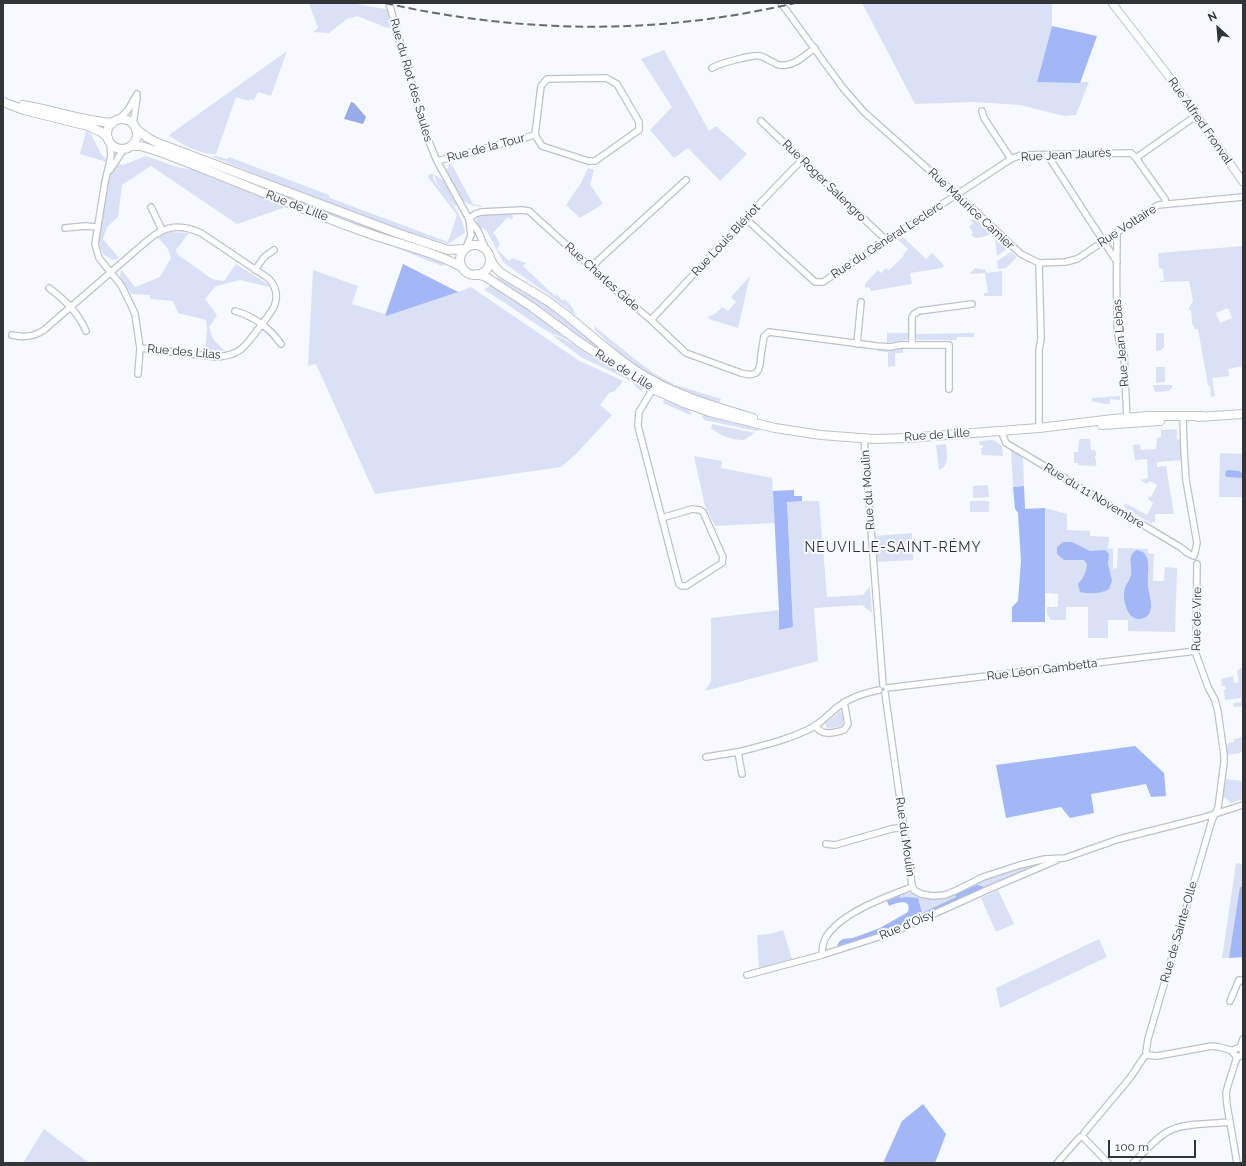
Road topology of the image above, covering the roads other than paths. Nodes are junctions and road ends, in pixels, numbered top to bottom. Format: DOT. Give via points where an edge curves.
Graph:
graph roads {
  1 [pos="389,3"];
  2 [pos="781,3"];
  3 [pos="1112,3"];
  4 [pos="815,48"];
  5 [pos="712,68"];
  6 [pos="5,102"];
  7 [pos="982,111"];
  8 [pos="1197,116"];
  9 [pos="761,121"];
  10 [pos="115,122"];
  11 [pos="134,126"];
  12 [pos="535,135"];
  13 [pos="109,140"];
  14 [pos="128,147"];
  15 [pos="1048,155"];
  16 [pos="1136,158"];
  17 [pos="1011,159"];
  18 [pos="802,160"];
  19 [pos="437,161"];
  20 [pos="107,175"];
  21 [pos="686,180"];
  22 [pos="1243,182"];
  23 [pos="956,195"];
  24 [pos="1243,197"];
  25 [pos="1166,204"];
  26 [pos="151,207"];
  27 [pos="469,219"];
  28 [pos="746,219"];
  29 [pos="97,226"];
  30 [pos="65,228"];
  31 [pos="162,230"];
  32 [pos="1117,232"];
  33 [pos="886,240"];
  34 [pos="1104,241"];
  35 [pos="465,249"];
  36 [pos="274,250"];
  37 [pos="486,250"];
  38 [pos="490,259"];
  39 [pos="1117,262"];
  40 [pos="1039,263"];
  41 [pos="462,267"];
  42 [pos="591,267"];
  43 [pos="255,270"];
  44 [pos="111,273"];
  45 [pos="477,274"];
  46 [pos="49,288"];
  47 [pos="861,302"];
  48 [pos="972,304"];
  49 [pos="70,308"];
  50 [pos="235,311"];
  51 [pos="651,320"];
  52 [pos="261,324"];
  53 [pos="86,331"];
  54 [pos="12,335"];
  55 [pos="281,344"];
  56 [pos="857,344"];
  57 [pos="912,345"];
  58 [pos="140,348"];
  59 [pos="138,374"];
  60 [pos="655,386"];
  61 [pos="949,390"];
  62 [pos="1243,414"];
  63 [pos="1183,417"];
  64 [pos="1127,420"];
  65 [pos="1040,428"];
  66 [pos="1001,431"];
  67 [pos="864,438"];
  68 [pos="662,518"];
  69 [pos="1198,564"];
  70 [pos="1196,651"];
  71 [pos="885,689"];
  72 [pos="844,702"];
  73 [pos="816,725"];
  74 [pos="738,752"];
  75 [pos="706,757"];
  76 [pos="742,774"];
  77 [pos="1243,805"];
  78 [pos="1216,813"];
  79 [pos="904,827"];
  80 [pos="826,844"];
  81 [pos="1061,859"];
  82 [pos="912,887"];
  83 [pos="822,955"];
  84 [pos="747,975"];
  85 [pos="1243,981"];
  86 [pos="1230,1001"];
  87 [pos="1243,1039"];
  88 [pos="1242,1053"];
  89 [pos="1145,1055"];
  90 [pos="1230,1122"];
  91 [pos="1083,1136"];
  92 [pos="1056,1163"];
  93 [pos="1108,1163"];
  94 [pos="1133,1163"];
  95 [pos="1237,1163"];
  1 -- 19 [label="street, Rue du Riot des Saules" via="421,118"];
  2 -- 4 [label="street, Rue Maurice Camier"];
  3 -- 8 [label="street, Rue Alfred Fronval"];
  4 -- 5 [label="street" via="786,65 775,64 756,56 719,64"];
  4 -- 23 [label="street, Rue Maurice Camier" via="843,88 864,112"];
  6 -- 10 [label="main road" via="88,120"];
  6 -- 13 [label="main road" via="24,110 79,123 101,132"];
  7 -- 17 [label="street"];
  8 -- 16 [label="street"];
  8 -- 22 [label="street, Rue Alfred Fronval"];
  9 -- 18 [label="street, Rue Roger Salengro"];
  10 -- 11 [label="main road" via="126,120"];
  10 -- 11 [label="street" via="128,110 137,94"];
  10 -- 13 [label="main road" via="109,128"];
  11 -- 14 [label="main road" via="137,138"];
  11 -- 35 [label="main road, Rue de Lille" via="148,138 164,146 377,226 448,250"];
  12 -- 12 [label="street, Rue de la Tour" via="542,146 595,161 639,130 639,122 617,84 606,78 547,79 541,86"];
  12 -- 19 [label="street, Rue de la Tour"];
  13 -- 14 [label="main road" via="117,148"];
  13 -- 20 [label="street" via="111,156"];
  14 -- 20 [label="street"];
  14 -- 41 [label="main road, Rue de Lille" via="141,146 163,153"];
  15 -- 16 [label="street, Rue Jean Jaurès" via="1125,152"];
  15 -- 17 [label="street, Rue Jean Jaurès" via="1021,155"];
  15 -- 34 [label="street"];
  16 -- 25 [label="street"];
  17 -- 23 [label="street, Rue Jean Jaurès"];
  18 -- 28 [label="street, Rue Louis Blériot"];
  18 -- 33 [label="street, Rue Roger Salengro"];
  19 -- 27 [label="street, Rue du Riot des Saules"];
  20 -- 29 [label="street"];
  21 -- 42 [label="street"];
  23 -- 33 [label="street, Rue du Général Leclerc"];
  23 -- 40 [label="street, Rue Maurice Camier" via="1020,254"];
  24 -- 25 [label="street, Rue Voltaire"];
  25 -- 32 [label="street, Rue Voltaire" via="1158,205"];
  26 -- 31 [label="street"];
  27 -- 35 [label="street" via="471,235"];
  27 -- 37 [label="street, Rue du Riot des Saules" via="478,231"];
  27 -- 42 [label="street, Rue Charles Gide" via="481,212 529,211"];
  28 -- 33 [label="street, Rue du Général Leclerc" via="815,282 823,282"];
  28 -- 51 [label="street, Rue Louis Blériot"];
  29 -- 30 [label="street"];
  29 -- 44 [label="street" via="96,249 99,258"];
  31 -- 43 [label="street, Rue des Lilas" via="190,228"];
  31 -- 44 [label="street, Rue des Lilas"];
  32 -- 34 [label="street, Rue Voltaire"];
  32 -- 39 [label="street, Rue Jean Lebas"];
  34 -- 39 [label="street"];
  34 -- 40 [label="street, Rue Voltaire" via="1077,259"];
  35 -- 37 [label="main road" via="476,245"];
  35 -- 41 [label="main road" via="460,258"];
  36 -- 43 [label="street" via="264,256"];
  37 -- 38 [label="main road"];
  38 -- 45 [label="main road" via="484,272"];
  38 -- 60 [label="main road, Rue de Lille" via="500,272 550,303"];
  39 -- 64 [label="street, Rue Jean Lebas" via="1118,330 1124,354"];
  40 -- 65 [label="street"];
  41 -- 45 [label="main road"];
  42 -- 51 [label="street, Rue Charles Gide"];
  43 -- 52 [label="street, Rue des Lilas" via="272,282 276,293 275,306"];
  44 -- 49 [label="street, Rue des Lilas"];
  44 -- 58 [label="street" via="121,285 130,303"];
  45 -- 60 [label="main road, Rue de Lille" via="486,277 532,307 582,344"];
  46 -- 49 [label="street"];
  47 -- 56 [label="street"];
  48 -- 57 [label="street" via="919,311 914,314"];
  49 -- 53 [label="street"];
  49 -- 54 [label="street, Rue des Lilas" via="40,333 25,337"];
  50 -- 52 [label="street" via="250,316"];
  51 -- 56 [label="street, Rue Charles Gide" via="686,353 746,375 758,372 764,336 769,332"];
  52 -- 55 [label="street"];
  52 -- 58 [label="street, Rue des Lilas" via="244,346 229,355 217,357"];
  56 -- 57 [label="street" via="891,347"];
  57 -- 61 [label="street" via="949,345"];
  58 -- 59 [label="street"];
  60 -- 67 [label="main road, Rue de Lille" via="786,429"];
  60 -- 68 [label="street" via="639,412 638,426"];
  62 -- 63 [label="main road, Rue de Lille"];
  63 -- 64 [label="main road, Rue de Lille"];
  63 -- 66 [label="street, Rue du 11 Novembre" via="1186,480 1197,543 1194,556 1006,444"];
  64 -- 65 [label="main road, Rue de Lille"];
  65 -- 66 [label="main road, Rue de Lille"];
  66 -- 67 [label="main road, Rue de Lille" via="907,438"];
  67 -- 71 [label="street, Rue du Moulin"];
  68 -- 68 [label="street" via="694,509 703,512 723,557 722,563 686,586 680,586"];
  69 -- 70 [label="street, Rue de Vire"];
  70 -- 71 [label="street, Rue Léon Gambetta"];
  70 -- 78 [label="street, Rue de Vire" via="1217,708 1224,752"];
  71 -- 72 [label="street" via="880,686 879,690"];
  71 -- 79 [label="street, Rue du Moulin"];
  72 -- 73 [label="street"];
  72 -- 73 [label="street" via="848,724 844,730 823,733"];
  73 -- 74 [label="street" via="786,738"];
  74 -- 75 [label="street"];
  74 -- 76 [label="street"];
  77 -- 78 [label="street, Rue d'Oisy"];
  78 -- 81 [label="street, Rue d'Oisy" via="1119,839"];
  78 -- 89 [label="street, Rue de Sainte-Olle" via="1182,920"];
  79 -- 80 [label="street" via="835,845"];
  79 -- 82 [label="street, Rue du Moulin"];
  81 -- 82 [label="street, Rue d'Oisy" via="1040,860 993,873 945,895 924,895"];
  81 -- 83 [label="street, Rue d'Oisy" via="905,928"];
  82 -- 83 [label="street, Rue du Moulin" via="846,917 828,934"];
  83 -- 84 [label="street, Rue d'Oisy"];
  85 -- 86 [label="street" via="1238,980"];
  87 -- 88 [label="street"];
  88 -- 89 [label="street" via="1236,1048 1234,1051 1212,1046 1157,1056"];
  88 -- 90 [label="street" via="1227,1089"];
  89 -- 91 [label="street, Rue de Sainte-Olle" via="1130,1078"];
  90 -- 94 [label="street" via="1172,1129"];
  90 -- 95 [label="street"];
  91 -- 92 [label="street, Rue de Sainte-Olle"];
  91 -- 93 [label="street"];
}
